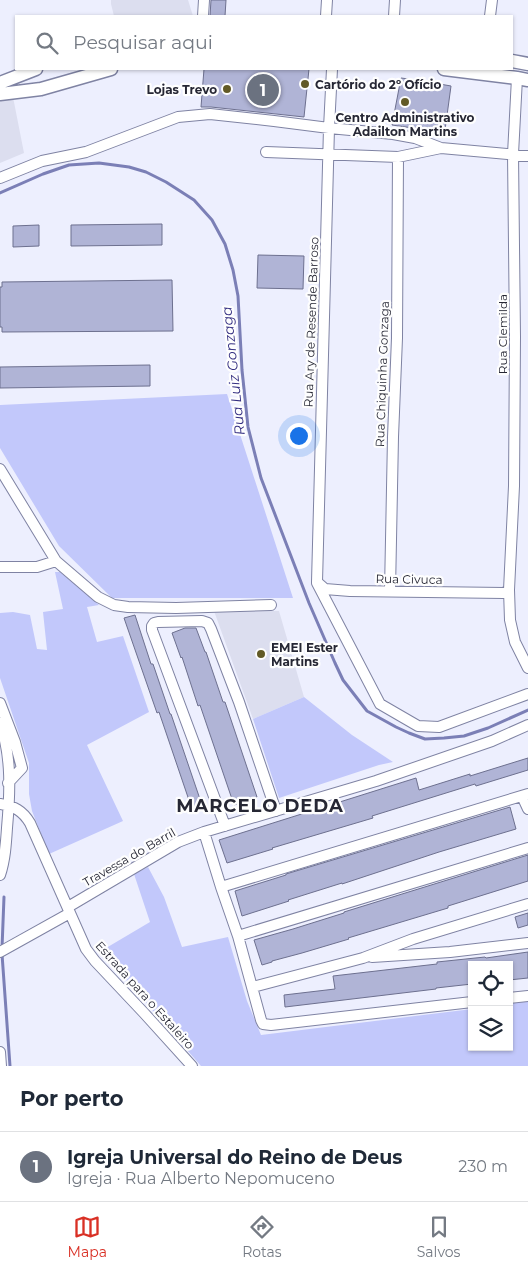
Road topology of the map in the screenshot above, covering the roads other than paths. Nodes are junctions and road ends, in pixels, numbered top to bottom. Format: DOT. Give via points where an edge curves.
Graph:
graph roads {
  1 [pos="204,0"];
  2 [pos="327,0"];
  3 [pos="396,0"];
  4 [pos="492,0"];
  5 [pos="203,15"];
  6 [pos="326,15"];
  7 [pos="394,15"];
  8 [pos="490,15"];
  9 [pos="513,61"];
  10 [pos="528,64"];
  11 [pos="33,70"];
  12 [pos="107,70"];
  13 [pos="332,70"];
  14 [pos="452,70"];
  15 [pos="523,79"];
  16 [pos="4,81"];
  17 [pos="6,93"];
  18 [pos="329,128"];
  19 [pos="441,148"];
  20 [pos="266,152"];
  21 [pos="513,154"];
  22 [pos="329,155"];
  23 [pos="528,156"];
  24 [pos="398,157"];
  25 [pos="0,178"];
  26 [pos="0,469"];
  27 [pos="4,481"];
  28 [pos="56,561"];
  29 [pos="0,567"];
  30 [pos="316,579"];
  31 [pos="509,590"];
  32 [pos="390,592"];
  33 [pos="271,605"];
  34 [pos="145,607"];
  35 [pos="205,607"];
  36 [pos="208,623"];
  37 [pos="152,626"];
  38 [pos="528,668"];
  39 [pos="528,694"];
  40 [pos="0,703"];
  41 [pos="0,723"];
  42 [pos="528,725"];
  43 [pos="8,783"];
  44 [pos="525,795"];
  45 [pos="5,805"];
  46 [pos="528,809"];
  47 [pos="276,811"];
  48 [pos="225,826"];
  49 [pos="204,832"];
  50 [pos="528,848"];
  51 [pos="0,875"];
  52 [pos="221,887"];
  53 [pos="528,904"];
  54 [pos="69,910"];
  55 [pos="238,936"];
  56 [pos="528,942"];
  57 [pos="2,952"];
  58 [pos="363,958"];
  59 [pos="253,987"];
  60 [pos="528,996"];
  61 [pos="513,998"];
  62 [pos="468,1002"];
  63 [pos="0,1052"];
  64 [pos="1,1066"];
  65 [pos="192,1066"];
  1 -- 5 [label="street"];
  2 -- 6 [label="street"];
  3 -- 7 [label="street"];
  4 -- 8 [label="street"];
  9 -- 10 [label="street"];
  11 -- 16 [label="street"];
  12 -- 17 [label="street" via="40,88"];
  13 -- 18 [label="street, Rua Ary de Resende Barroso"];
  14 -- 15 [label="street"];
  15 -- 21 [label="street, Rua Clemilda"];
  16 -- 17 [label="street"];
  18 -- 19 [label="street" via="393,134"];
  18 -- 22 [label="street, Rua Ary de Resende Barroso"];
  18 -- 25 [label="street" via="210,114 178,118 86,152 42,161"];
  19 -- 21 [label="street"];
  19 -- 24 [label="street"];
  20 -- 22 [label="street"];
  21 -- 23 [label="street"];
  21 -- 31 [label="street, Rua Clemilda" via="514,476"];
  22 -- 24 [label="street"];
  22 -- 30 [label="street, Rua Ary de Resende Barroso"];
  24 -- 32 [label="street, Rua Chiquinha Gonzaga"];
  26 -- 27 [label="street"];
  27 -- 28 [label="street"];
  28 -- 29 [label="street" via="38,567"];
  28 -- 34 [label="street" via="98,597 114,605"];
  30 -- 32 [label="street, Rua Civuca" via="325,589"];
  30 -- 39 [label="street" via="380,704 418,726 439,727"];
  31 -- 32 [label="street, Rua Civuca" via="504,593"];
  31 -- 38 [label="street, Rua Clemilda" via="515,642"];
  33 -- 35 [label="street"];
  34 -- 35 [label="street"];
  34 -- 37 [label="street"];
  35 -- 36 [label="street"];
  36 -- 37 [label="street" via="158,622"];
  36 -- 47 [label="street"];
  37 -- 48 [label="street"];
  40 -- 43 [label="street" via="22,768"];
  41 -- 43 [label="street" via="8,757"];
  42 -- 47 [label="street, Travessa do Barril" via="492,741 376,781"];
  43 -- 45 [label="street"];
  44 -- 46 [label="street"];
  44 -- 52 [label="street"];
  45 -- 51 [label="street" via="5,852"];
  45 -- 54 [label="street, Estrada para o Estaleiro" via="18,809 30,823"];
  47 -- 48 [label="street, Travessa do Barril"];
  48 -- 49 [label="street, Travessa do Barril"];
  49 -- 52 [label="street"];
  49 -- 54 [label="street, Travessa do Barril" via="178,842"];
  50 -- 55 [label="street"];
  52 -- 55 [label="street"];
  53 -- 58 [label="street" via="413,939"];
  54 -- 57 [label="street, Travessa do Barril"];
  54 -- 65 [label="street, Estrada para o Estaleiro" via="86,949 95,961"];
  55 -- 59 [label="street"];
  56 -- 58 [label="street" via="441,953"];
  58 -- 59 [label="street"];
  59 -- 62 [label="street" via="261,1020 267,1025"];
  60 -- 61 [label="street"];
  63 -- 64 [label="street"];
}
